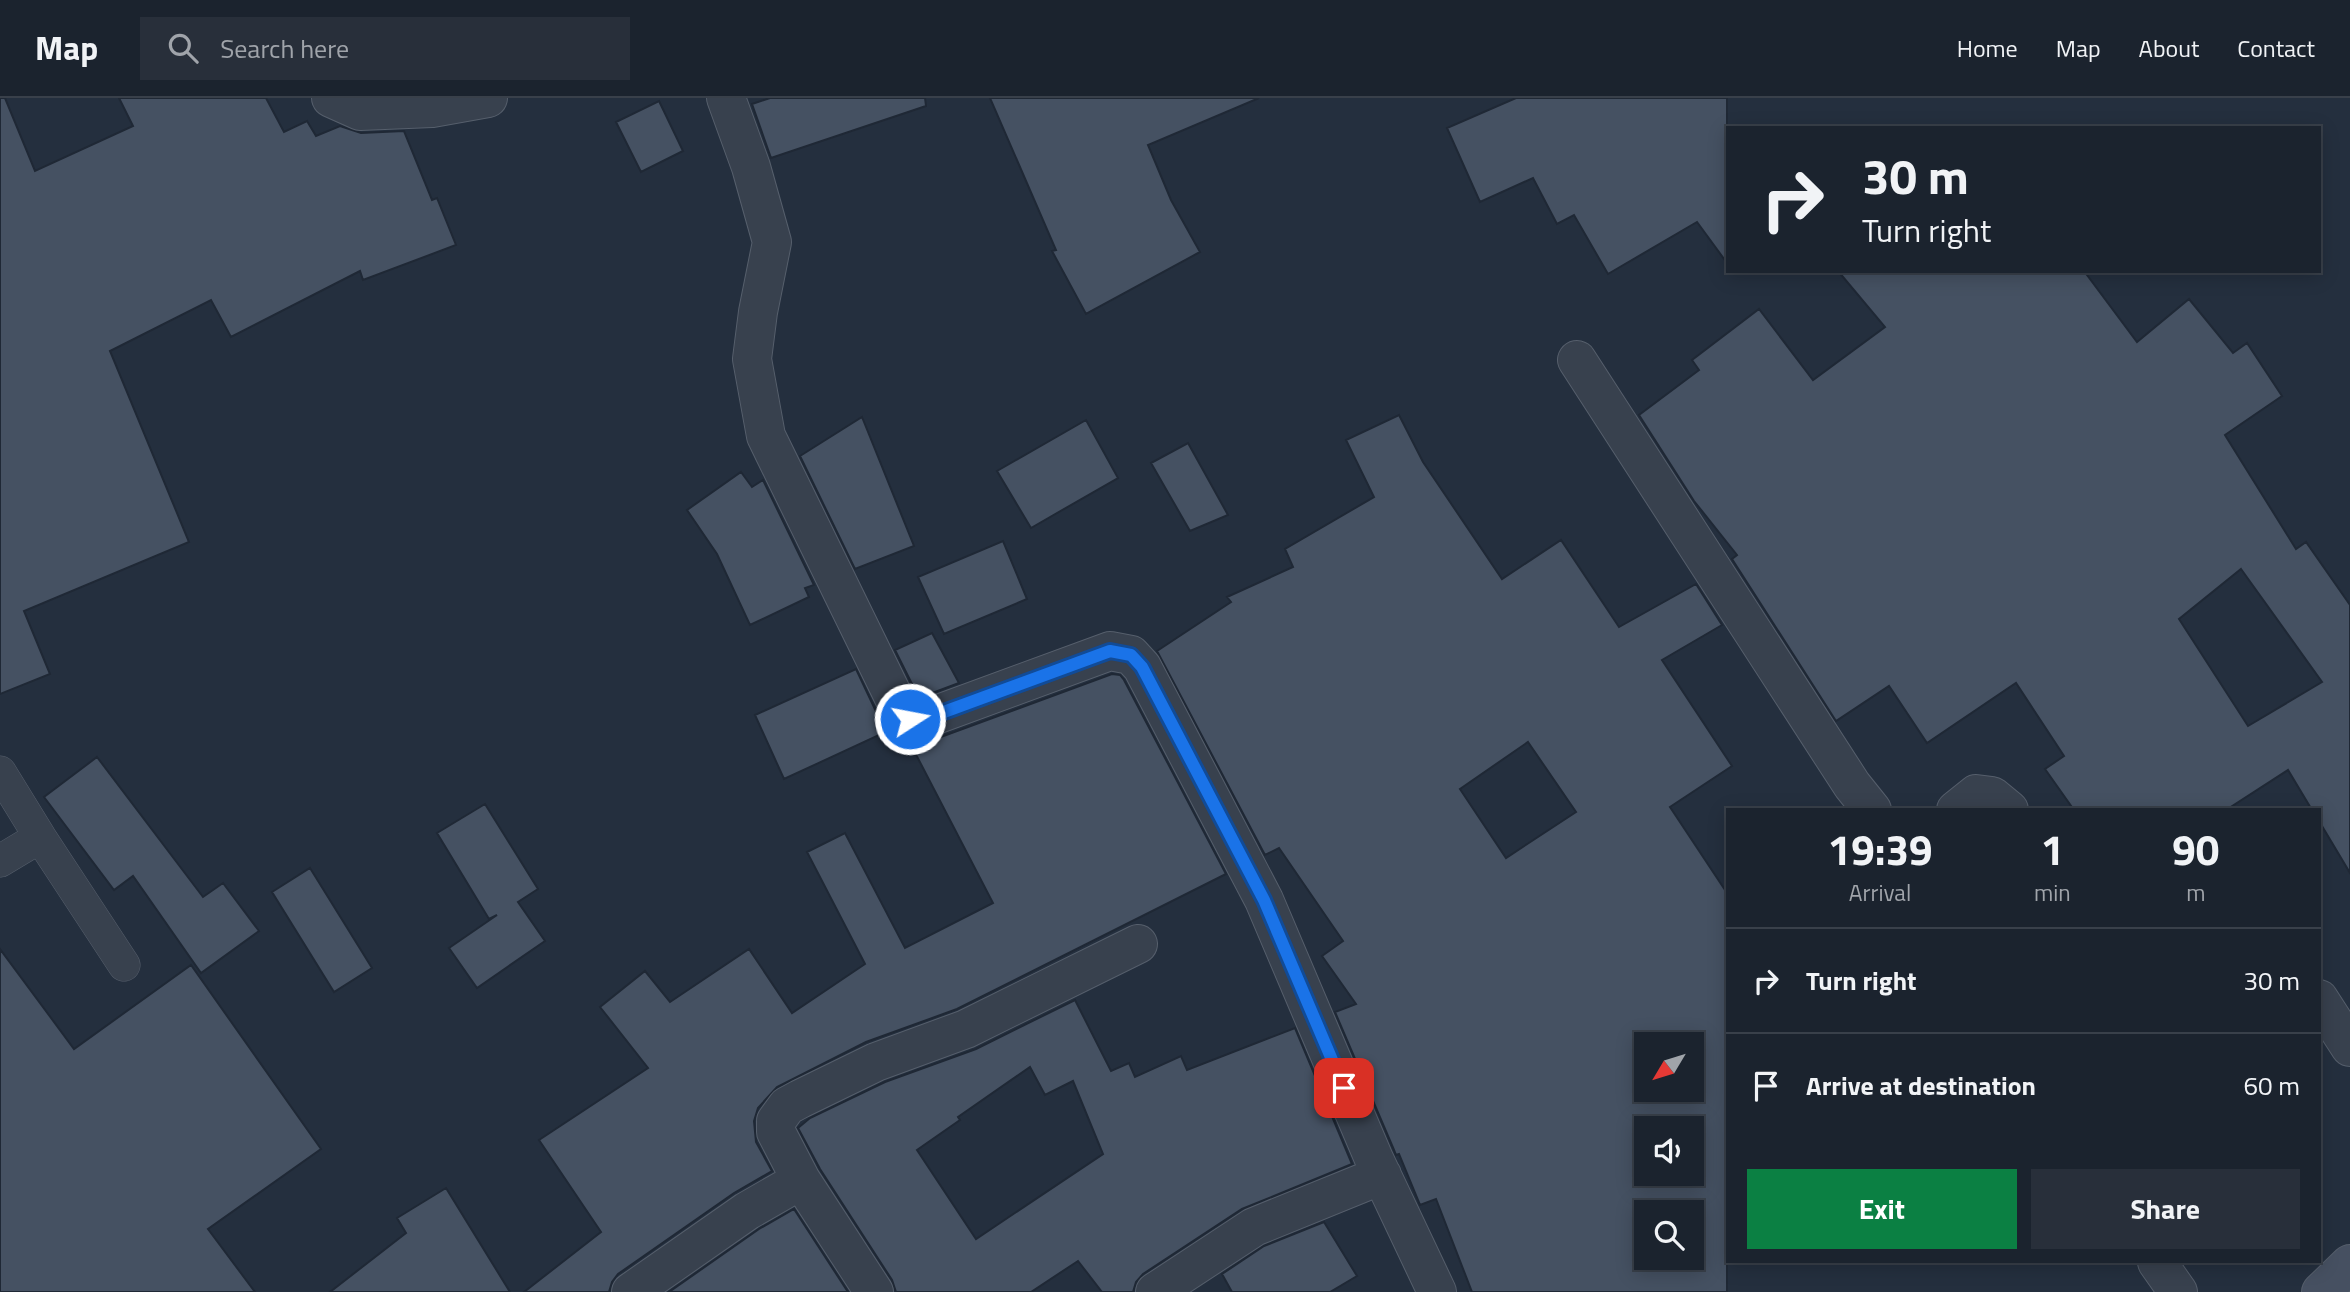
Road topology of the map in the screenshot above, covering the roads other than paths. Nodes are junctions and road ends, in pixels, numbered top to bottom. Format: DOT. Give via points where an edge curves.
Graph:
graph roads {
  1 [pos="331,98"];
  2 [pos="488,98"];
  3 [pos="726,98"];
  4 [pos="1577,360"];
  5 [pos="2,776"];
  6 [pos="1870,808"];
  7 [pos="1958,808"];
  8 [pos="2007,808"];
  9 [pos="40,837"];
  10 [pos="0,861"];
  11 [pos="1138,944"];
  12 [pos="124,965"];
  13 [pos="2321,1002"];
  14 [pos="2350,1047"];
  15 [pos="1382,1175"];
  16 [pos="801,1180"];
  17 [pos="2158,1263"];
  18 [pos="2350,1264"];
  19 [pos="631,1292"];
  20 [pos="874,1292"];
  21 [pos="1156,1292"];
  22 [pos="1437,1292"];
  23 [pos="2178,1292"];
  24 [pos="2321,1292"];
  1 -- 2 [label="street" via="360,111 432,108"];
  3 -- 15 [label="street" via="772,242 752,359 766,436 900,710 910,719 922,720 1110,651 1131,655 1142,667 1264,900"];
  4 -- 6 [label="street"];
  5 -- 9 [label="lane"];
  7 -- 8 [label="street" via="1976,794 1992,796"];
  9 -- 10 [label="lane"];
  9 -- 12 [label="lane"];
  11 -- 16 [label="street" via="966,1029 876,1062 787,1106 776,1121 776,1132"];
  13 -- 14 [label="street"];
  15 -- 21 [label="street" via="1254,1227"];
  15 -- 22 [label="street"];
  16 -- 19 [label="street" via="747,1211"];
  16 -- 20 [label="street"];
  17 -- 23 [label="street"];
  18 -- 24 [label="street"];
}
